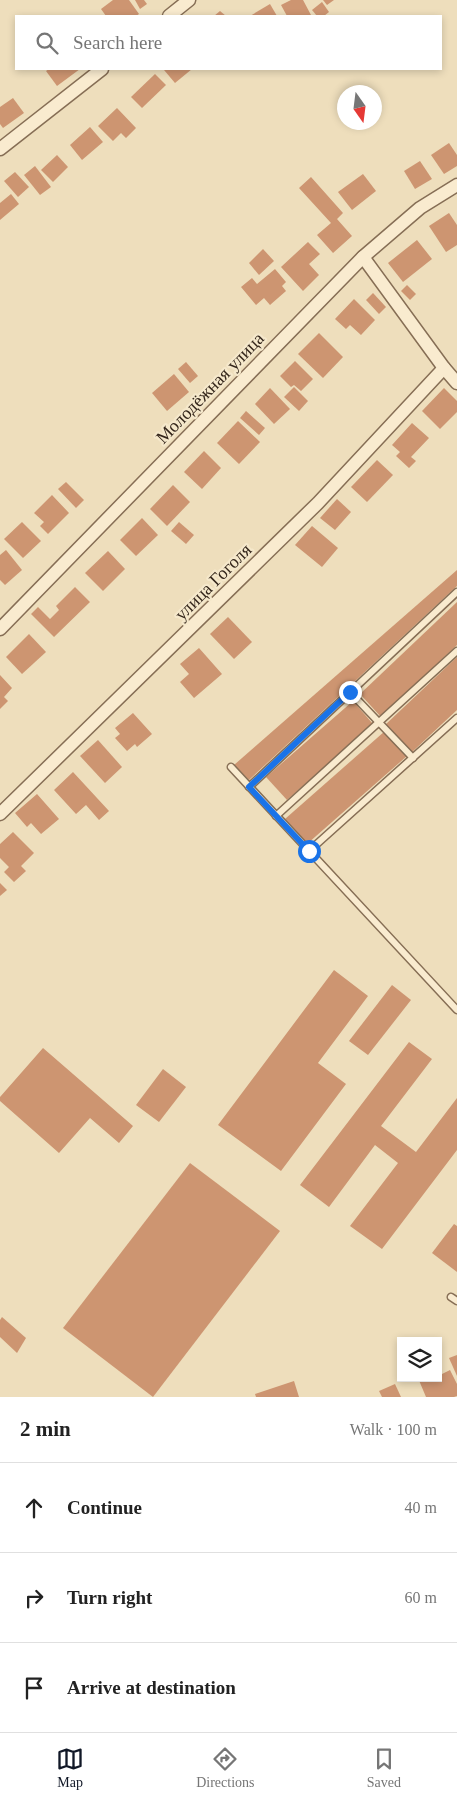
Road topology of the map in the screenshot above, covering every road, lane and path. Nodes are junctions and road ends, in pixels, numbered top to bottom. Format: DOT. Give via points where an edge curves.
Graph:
graph roads {
  1 [pos="189,0"];
  2 [pos="169,15"];
  3 [pos="101,70"];
  4 [pos="0,149"];
  5 [pos="457,185"];
  6 [pos="363,257"];
  7 [pos="444,368"];
  8 [pos="457,383"];
  9 [pos="457,592"];
  10 [pos="0,629"];
  11 [pos="457,651"];
  12 [pos="350,692"];
  13 [pos="457,718"];
  14 [pos="379,722"];
  15 [pos="413,758"];
  16 [pos="231,767"];
  17 [pos="249,787"];
  18 [pos="0,814"];
  19 [pos="276,816"];
  20 [pos="309,851"];
  21 [pos="457,1010"];
  22 [pos="451,1297"];
  23 [pos="457,1301"];
  1 -- 2 [label="street"];
  3 -- 4 [label="street"];
  5 -- 6 [label="street, Молодёжная улица" via="420,208"];
  6 -- 7 [label="street"];
  6 -- 10 [label="street, Молодёжная улица"];
  7 -- 8 [label="street"];
  7 -- 18 [label="street, улица Гоголя" via="318,504"];
  9 -- 12 [label="lane"];
  11 -- 14 [label="lane"];
  12 -- 14 [label="lane"];
  12 -- 17 [label="lane"];
  13 -- 15 [label="lane"];
  14 -- 15 [label="lane"];
  14 -- 19 [label="lane"];
  15 -- 20 [label="lane"];
  16 -- 17 [label="lane"];
  17 -- 19 [label="lane"];
  19 -- 20 [label="lane"];
  20 -- 21 [label="lane"];
  22 -- 23 [label="lane"];
}
